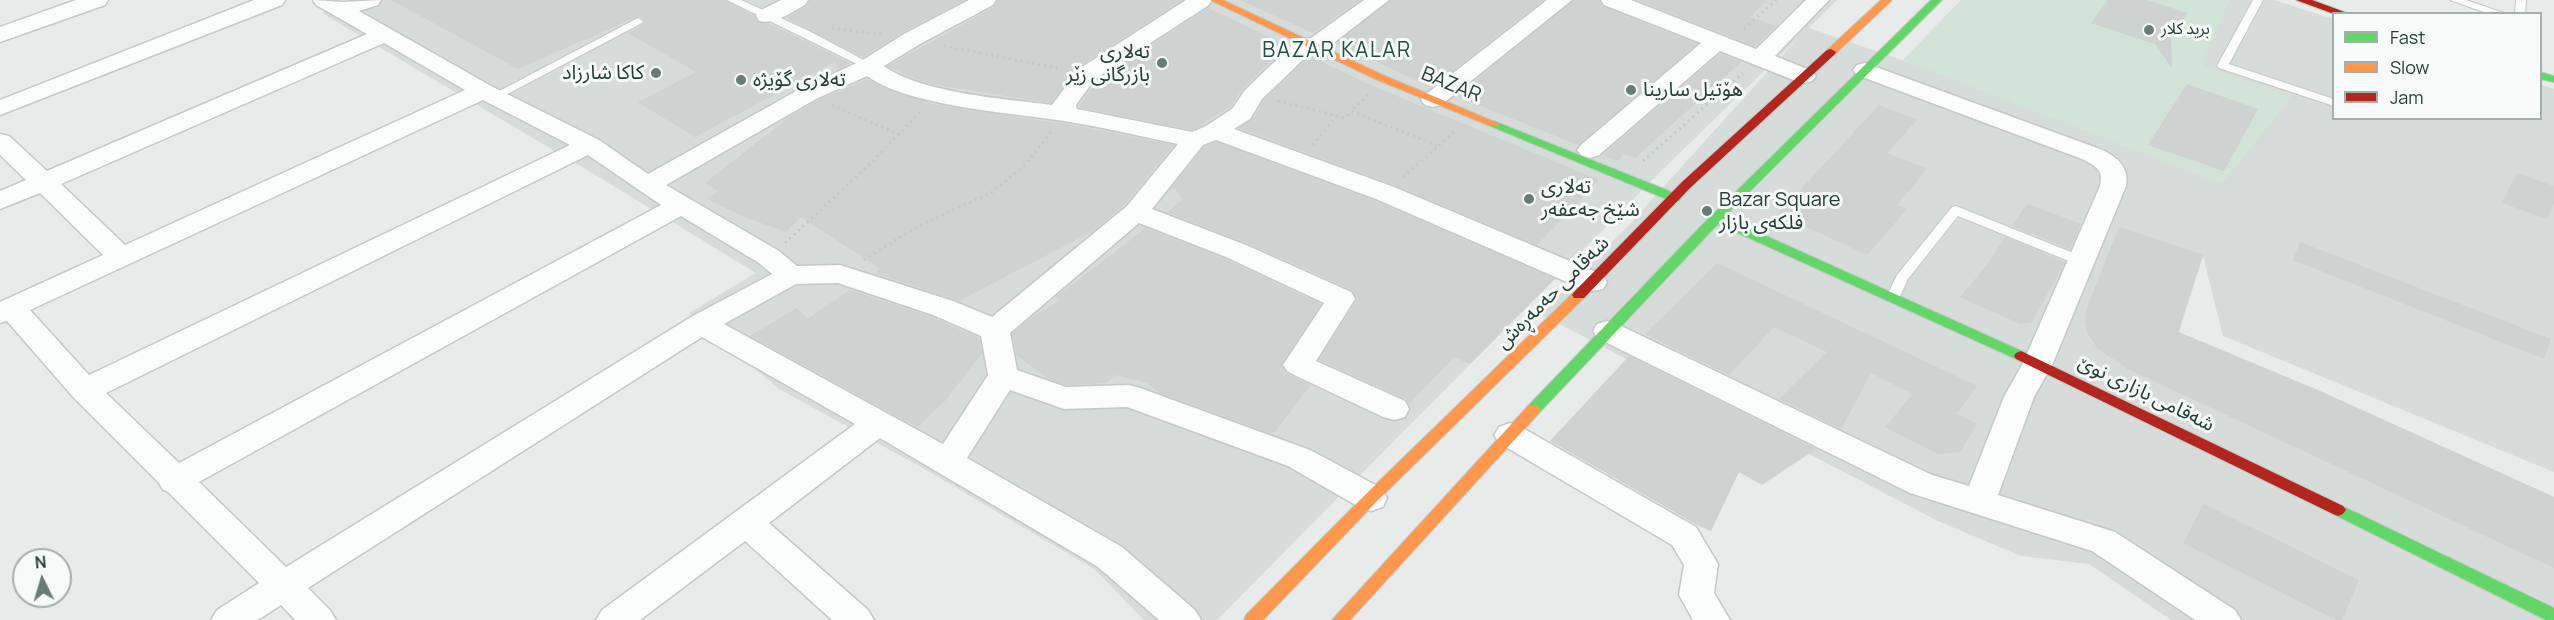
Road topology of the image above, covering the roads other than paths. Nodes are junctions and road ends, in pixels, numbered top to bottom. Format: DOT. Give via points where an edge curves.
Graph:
graph roads {
  1 [pos="97,0"];
  2 [pos="274,0"];
  3 [pos="370,0"];
  4 [pos="732,0"];
  5 [pos="797,0"];
  6 [pos="985,0"];
  7 [pos="1201,0"];
  8 [pos="1215,0"];
  9 [pos="1378,0"];
  10 [pos="1561,0"];
  11 [pos="1612,0"];
  12 [pos="1818,0"];
  13 [pos="1887,0"];
  14 [pos="1937,0"];
  15 [pos="2258,0"];
  16 [pos="2301,0"];
  17 [pos="2455,0"];
  18 [pos="333,5"];
  19 [pos="2339,12"];
  20 [pos="2495,12"];
  21 [pos="766,16"];
  22 [pos="638,21"];
  23 [pos="0,35"];
  24 [pos="384,35"];
  25 [pos="1717,40"];
  26 [pos="1310,46"];
  27 [pos="1760,58"];
  28 [pos="869,66"];
  29 [pos="1865,70"];
  30 [pos="1804,76"];
  31 [pos="489,94"];
  32 [pos="1433,100"];
  33 [pos="2332,102"];
  34 [pos="0,108"];
  35 [pos="1065,114"];
  36 [pos="1205,135"];
  37 [pos="0,141"];
  38 [pos="590,145"];
  39 [pos="1590,150"];
  40 [pos="43,182"];
  41 [pos="647,185"];
  42 [pos="0,201"];
  43 [pos="1680,201"];
  44 [pos="681,205"];
  45 [pos="1136,212"];
  46 [pos="1711,216"];
  47 [pos="123,257"];
  48 [pos="2081,261"];
  49 [pos="780,266"];
  50 [pos="1593,282"];
  51 [pos="1893,298"];
  52 [pos="6,311"];
  53 [pos="701,324"];
  54 [pos="995,330"];
  55 [pos="1607,331"];
  56 [pos="2038,363"];
  57 [pos="1004,376"];
  58 [pos="85,390"];
  59 [pos="1394,409"];
  60 [pos="877,424"];
  61 [pos="1510,435"];
  62 [pos="948,462"];
  63 [pos="174,481"];
  64 [pos="1371,498"];
  65 [pos="1979,501"];
  66 [pos="747,523"];
  67 [pos="283,588"];
  68 [pos="2551,617"];
  69 [pos="229,620"];
  70 [pos="318,620"];
  71 [pos="614,620"];
  72 [pos="856,620"];
  73 [pos="1183,620"];
  74 [pos="1252,620"];
  75 [pos="1340,620"];
  76 [pos="1712,620"];
  77 [pos="2223,620"];
  1 -- 23 [label="street"];
  2 -- 34 [label="street"];
  3 -- 18 [label="street"];
  4 -- 21 [label="lane"];
  5 -- 21 [label="street"];
  6 -- 28 [label="street"];
  7 -- 35 [label="street" via="1087,74 1064,105"];
  8 -- 26 [label="main road, BAZAR"];
  9 -- 26 [label="street"];
  10 -- 32 [label="street"];
  11 -- 25 [label="street"];
  12 -- 27 [label="street"];
  13 -- 30 [label="main road, شەقامی حەمەڕەش"];
  14 -- 29 [label="main road"];
  15 -- 33 [label="lane" via="2223,66"];
  16 -- 19 [label="main road"];
  17 -- 20 [label="lane"];
  18 -- 24 [label="street"];
  21 -- 28 [label="lane"];
  22 -- 31 [label="lane"];
  24 -- 31 [label="street"];
  24 -- 40 [label="street"];
  25 -- 27 [label="street"];
  25 -- 39 [label="street"];
  26 -- 32 [label="main road, BAZAR"];
  26 -- 36 [label="street" via="1253,95 1240,114"];
  27 -- 30 [label="street"];
  28 -- 35 [label="street" via="876,75 937,93"];
  28 -- 41 [label="street" via="808,94"];
  29 -- 46 [label="main road"];
  29 -- 48 [label="street" via="2091,154 2111,165 2116,178"];
  30 -- 43 [label="main road, شەقامی حەمەڕەش" via="1686,185"];
  31 -- 38 [label="street"];
  31 -- 47 [label="street"];
  32 -- 43 [label="main road, BAZAR"];
  35 -- 36 [label="street"];
  36 -- 45 [label="street"];
  36 -- 50 [label="street" via="1299,162 1385,193"];
  37 -- 40 [label="street"];
  38 -- 41 [label="street"];
  38 -- 58 [label="street"];
  40 -- 42 [label="street"];
  40 -- 47 [label="street"];
  41 -- 44 [label="street"];
  43 -- 50 [label="main road, شەقامی حەمەڕەش"];
  44 -- 49 [label="street"];
  44 -- 63 [label="street"];
  45 -- 54 [label="street"];
  45 -- 59 [label="street" via="1236,251 1341,299 1298,365"];
  46 -- 51 [label="main road, شەقامی بازاری نوێ"];
  46 -- 55 [label="main road"];
  47 -- 52 [label="street"];
  48 -- 51 [label="lane" via="1956,210 1902,278"];
  48 -- 56 [label="street"];
  49 -- 53 [label="street"];
  49 -- 54 [label="street" via="840,274 943,308"];
  50 -- 64 [label="main road, شەقامی حەمەڕەش"];
  51 -- 56 [label="main road, شەقامی بازاری نوێ"];
  52 -- 58 [label="street"];
  53 -- 60 [label="street"];
  53 -- 67 [label="street"];
  54 -- 57 [label="street"];
  55 -- 61 [label="main road"];
  55 -- 65 [label="street" via="1921,484"];
  56 -- 65 [label="street" via="2019,397"];
  56 -- 68 [label="main road, شەقامی بازاری نوێ"];
  57 -- 62 [label="street"];
  57 -- 64 [label="street" via="1064,398 1129,396 1299,458"];
  58 -- 63 [label="street"];
  60 -- 62 [label="street"];
  60 -- 66 [label="street"];
  61 -- 75 [label="main road"];
  61 -- 76 [label="street" via="1684,536 1701,564 1696,595"];
  62 -- 73 [label="street" via="1110,557"];
  63 -- 67 [label="street"];
  64 -- 74 [label="main road, شەقامی حەمەڕەش"];
  65 -- 77 [label="street" via="2103,541"];
  66 -- 71 [label="street"];
  66 -- 72 [label="street"];
  67 -- 69 [label="street"];
  67 -- 70 [label="street"];
}
